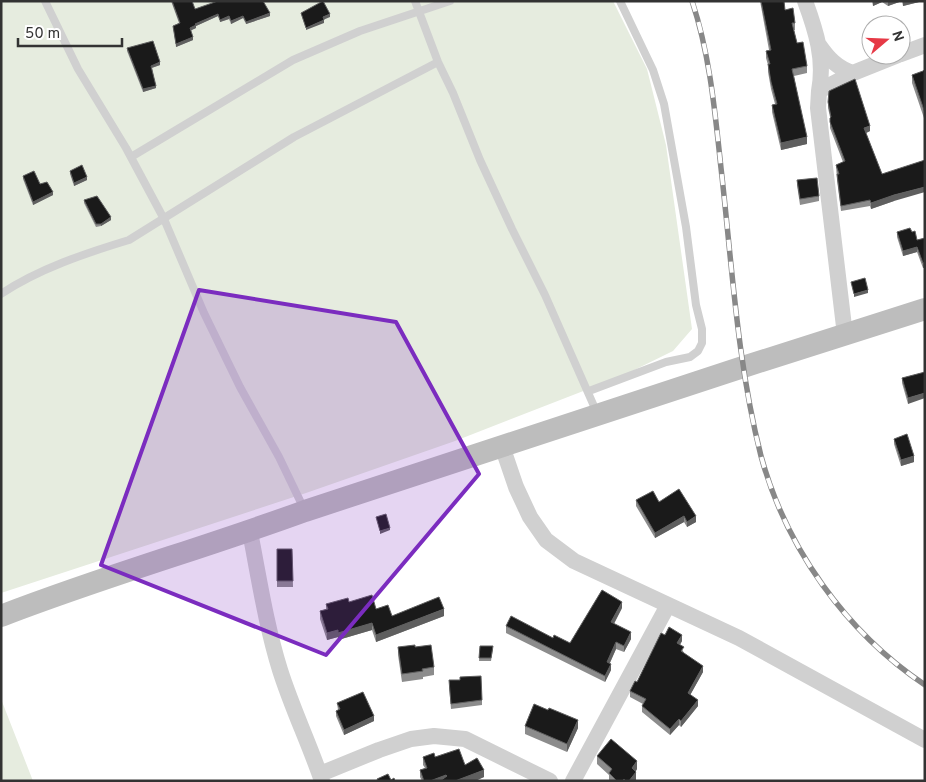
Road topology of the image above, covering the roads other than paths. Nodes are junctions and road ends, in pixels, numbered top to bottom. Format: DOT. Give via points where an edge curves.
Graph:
graph roads {
  1 [pos="45,1"];
  2 [pos="415,1"];
  3 [pos="450,1"];
  4 [pos="620,1"];
  5 [pos="805,1"];
  6 [pos="419,12"];
  7 [pos="819,45"];
  8 [pos="925,45"];
  9 [pos="911,50"];
  10 [pos="438,62"];
  11 [pos="872,65"];
  12 [pos="853,73"];
  13 [pos="819,91"];
  14 [pos="131,157"];
  15 [pos="164,218"];
  16 [pos="1,294"];
  17 [pos="925,309"];
  18 [pos="845,335"];
  19 [pos="589,391"];
  20 [pos="598,415"];
  21 [pos="502,446"];
  22 [pos="305,511"];
  23 [pos="250,532"];
  24 [pos="668,605"];
  25 [pos="1,616"];
  26 [pos="925,740"];
  27 [pos="321,777"];
  28 [pos="550,781"];
  29 [pos="573,781"];
  1 -- 14 [label="lane" via="78,69"];
  2 -- 6 [label="lane"];
  3 -- 6 [label="lane"];
  4 -- 19 [label="lane" via="653,70 664,104 702,343 698,352 690,357"];
  5 -- 7 [label="street"];
  6 -- 10 [label="lane"];
  6 -- 14 [label="lane" via="360,31 293,60"];
  7 -- 12 [label="street" via="834,63"];
  7 -- 13 [label="street" via="822,77"];
  8 -- 9 [label="street"];
  10 -- 15 [label="lane" via="294,136"];
  10 -- 19 [label="lane" via="466,130"];
  11 -- 12 [label="street"];
  12 -- 13 [label="street"];
  13 -- 18 [label="street" via="818,108"];
  14 -- 15 [label="lane"];
  15 -- 16 [label="lane" via="129,240 100,248 21,281"];
  15 -- 22 [label="lane" via="204,313"];
  17 -- 18 [label="street"];
  18 -- 20 [label="street"];
  19 -- 20 [label="lane"];
  20 -- 21 [label="street"];
  21 -- 22 [label="street"];
  21 -- 24 [label="street" via="530,517 546,540 574,561"];
  22 -- 23 [label="street"];
  23 -- 25 [label="street"];
  23 -- 27 [label="street" via="273,647"];
  24 -- 26 [label="street" via="739,638"];
  24 -- 29 [label="street"];
  27 -- 28 [label="street" via="387,747 434,736 465,739"];
}
